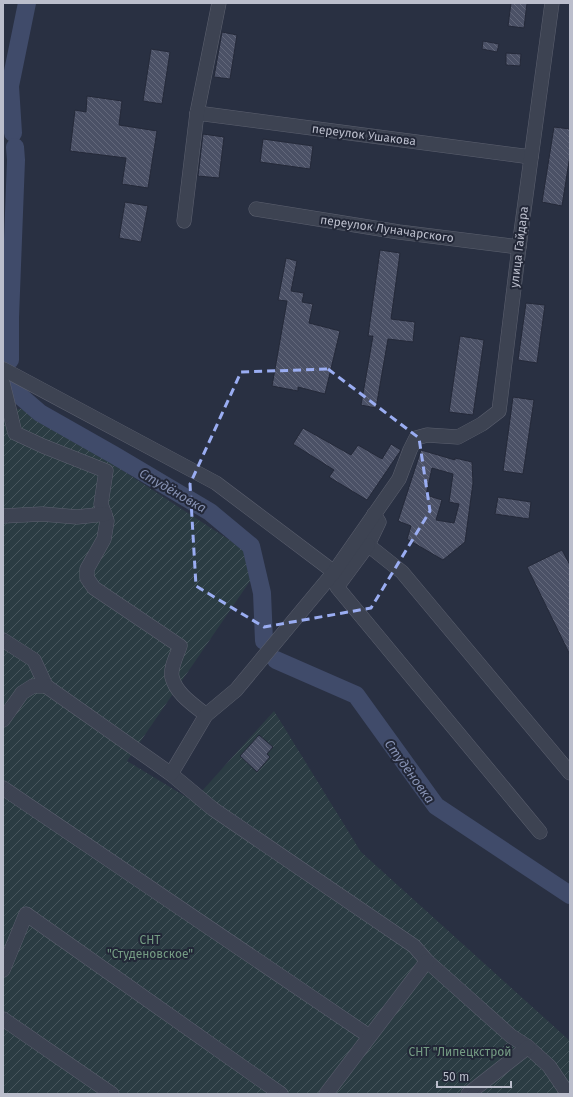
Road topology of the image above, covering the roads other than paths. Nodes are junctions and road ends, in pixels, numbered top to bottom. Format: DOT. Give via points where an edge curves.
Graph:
graph roads {
  1 [pos="219,3"];
  2 [pos="552,3"];
  3 [pos="197,113"];
  4 [pos="531,157"];
  5 [pos="256,209"];
  6 [pos="184,221"];
  7 [pos="519,247"];
  8 [pos="3,368"];
  9 [pos="3,384"];
  10 [pos="9,436"];
  11 [pos="104,514"];
  12 [pos="374,514"];
  13 [pos="3,516"];
  14 [pos="368,545"];
  15 [pos="334,572"];
  16 [pos="3,640"];
  17 [pos="46,686"];
  18 [pos="206,715"];
  19 [pos="3,720"];
  20 [pos="570,773"];
  21 [pos="171,774"];
  22 [pos="3,788"];
  23 [pos="540,832"];
  24 [pos="427,961"];
  25 [pos="3,970"];
  26 [pos="3,1019"];
  27 [pos="369,1036"];
  28 [pos="528,1047"];
  29 [pos="112,1094"];
  30 [pos="281,1094"];
  31 [pos="326,1094"];
  32 [pos="468,1094"];
  33 [pos="568,1094"];
  1 -- 3 [label="street"];
  2 -- 4 [label="street, улица Гайдара"];
  3 -- 4 [label="street, переулок Ушакова"];
  3 -- 6 [label="street"];
  4 -- 7 [label="street, улица Гайдара"];
  5 -- 7 [label="street, переулок Луначарского" via="399,232"];
  7 -- 12 [label="street, улица Гайдара" via="499,411 458,437 427,435 416,438 399,479"];
  8 -- 15 [label="street" via="216,483"];
  9 -- 10 [label="street"];
  10 -- 11 [label="street" via="43,446 106,471 101,504"];
  11 -- 13 [label="street" via="77,517 42,514"];
  11 -- 18 [label="street" via="107,521 104,539 87,569 87,578 94,588 180,646 172,677 181,694"];
  12 -- 14 [label="street" via="379,522"];
  12 -- 15 [label="street"];
  14 -- 20 [label="street" via="402,572"];
  14 -- 23 [label="street" via="337,587"];
  15 -- 18 [label="street" via="236,690"];
  16 -- 17 [label="street" via="34,660"];
  17 -- 19 [label="street" via="33,686 22,693"];
  17 -- 21 [label="street"];
  18 -- 21 [label="street"];
  21 -- 24 [label="street" via="213,809 414,946"];
  22 -- 27 [label="street"];
  24 -- 27 [label="street"];
  24 -- 28 [label="street"];
  25 -- 30 [label="street" via="26,914"];
  26 -- 29 [label="street"];
  27 -- 31 [label="street"];
  28 -- 32 [label="street"];
  28 -- 33 [label="street" via="549,1066"];
}
